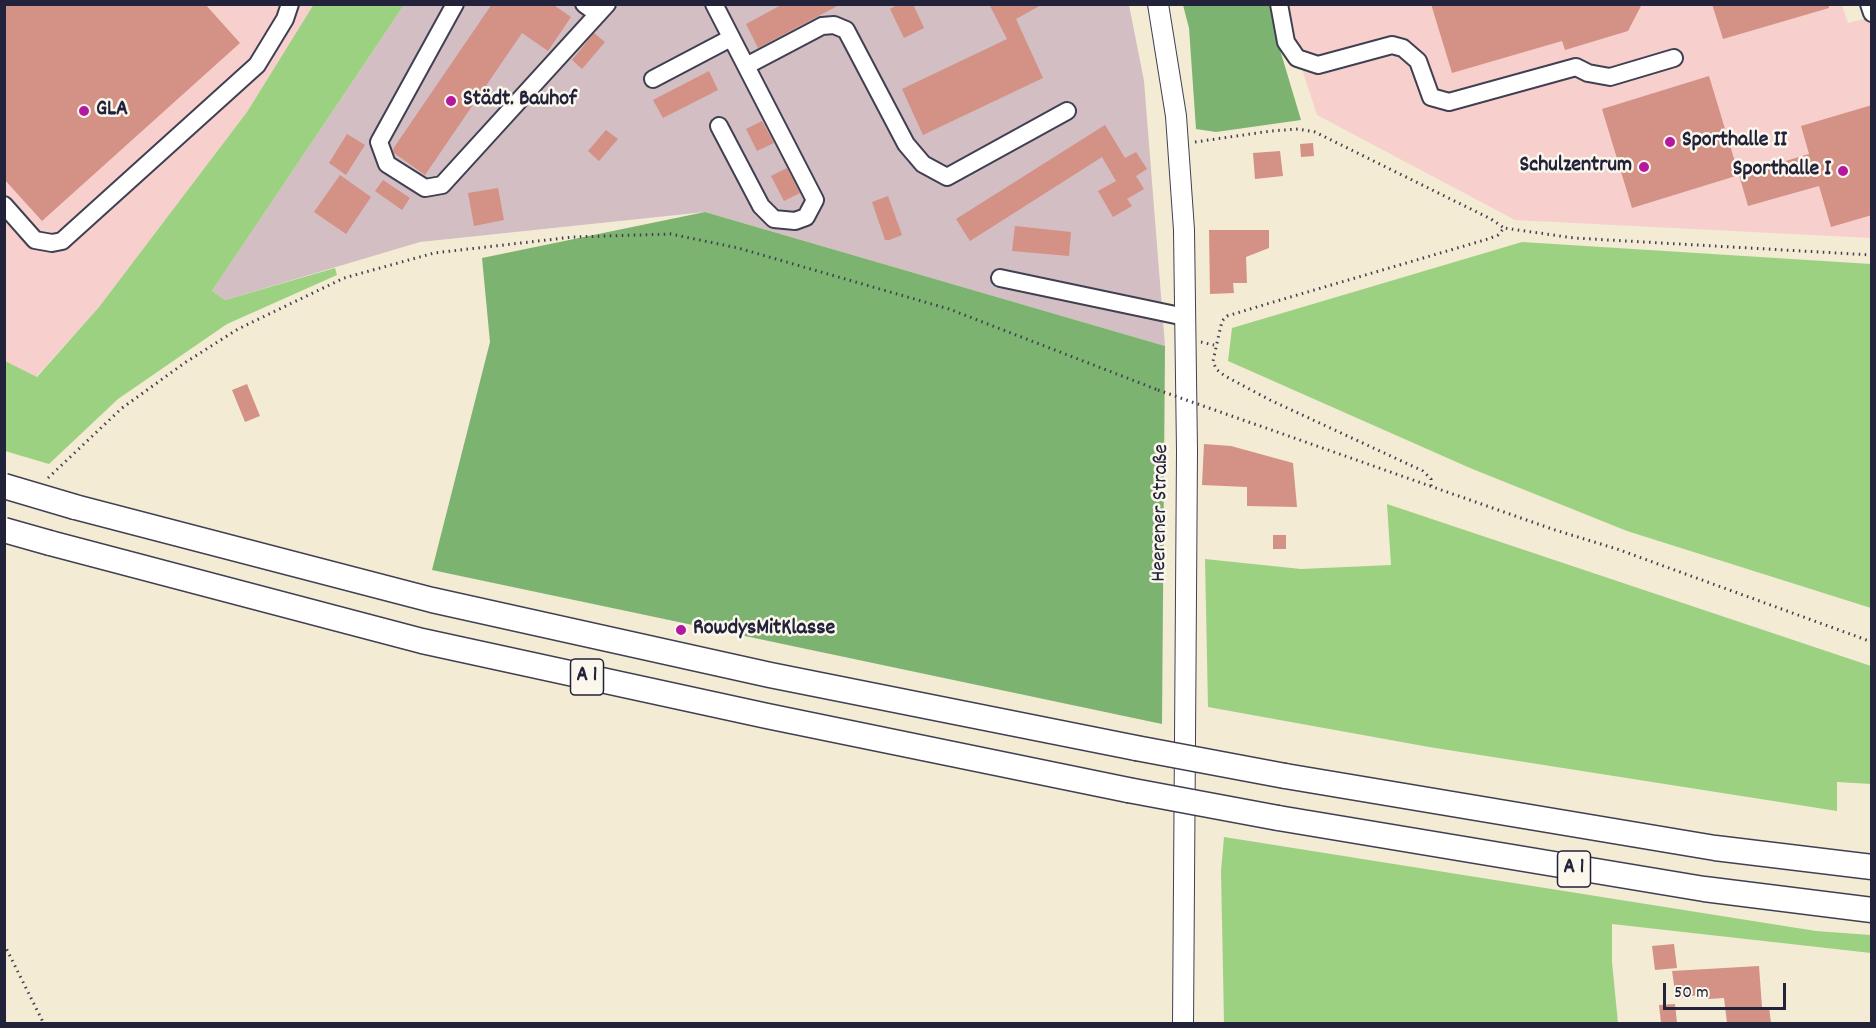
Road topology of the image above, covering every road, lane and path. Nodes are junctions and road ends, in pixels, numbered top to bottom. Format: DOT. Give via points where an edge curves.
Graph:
graph roads {
  1 [pos="295,4"];
  2 [pos="455,4"];
  3 [pos="714,4"];
  4 [pos="1158,4"];
  5 [pos="1279,4"];
  6 [pos="1869,4"];
  7 [pos="596,8"];
  8 [pos="288,12"];
  9 [pos="1872,13"];
  10 [pos="731,38"];
  11 [pos="1674,58"];
  12 [pos="746,66"];
  13 [pos="653,79"];
  14 [pos="1066,111"];
  15 [pos="719,126"];
  16 [pos="1178,144"];
  17 [pos="4,205"];
  18 [pos="1504,228"];
  19 [pos="1872,255"];
  20 [pos="1000,278"];
  21 [pos="1185,316"];
  22 [pos="45,482"];
  23 [pos="4,486"];
  24 [pos="1431,486"];
  25 [pos="4,530"];
  26 [pos="1872,642"];
  27 [pos="1872,867"];
  28 [pos="1872,910"];
  29 [pos="4,944"];
  30 [pos="44,1023"];
  31 [pos="1183,1023"];
  1 -- 8 [label="street"];
  2 -- 7 [label="street" via="379,142 387,164 425,188 442,185"];
  3 -- 10 [label="street"];
  4 -- 16 [label="main road, Heerener Straße" via="1171,73"];
  5 -- 11 [label="street" via="1286,42 1297,58 1318,65 1392,45 1403,48 1418,62 1431,97 1449,102 1576,67 1588,74 1610,77"];
  6 -- 9 [label="street"];
  8 -- 17 [label="street" via="257,64 62,241 35,240"];
  10 -- 12 [label="street"];
  10 -- 13 [label="street"];
  12 -- 14 [label="street" via="822,26 846,30 906,144 923,164 947,177"];
  12 -- 15 [label="street" via="815,200 806,217 795,221 774,219 761,206"];
  16 -- 18 [label="path" via="1271,131 1315,132"];
  16 -- 21 [label="main road, Heerener Straße"];
  18 -- 19 [label="path" via="1574,238"];
  18 -- 24 [label="path" via="1488,239 1227,316 1218,330 1213,361 1225,376 1423,471 1431,479"];
  20 -- 21 [label="street"];
  21 -- 31 [label="main road, Heerener Straße"];
  22 -- 24 [label="path, bridge" via="122,408 186,362 238,329 344,278 434,253 573,237 671,234 738,248 949,309 1158,390"];
  23 -- 27 [label="highway, A 1, bridge" via="432,600 770,675 1285,776 1704,847"];
  24 -- 26 [label="path"];
  25 -- 28 [label="highway, A 1, bridge" via="422,641 1128,790 1692,888"];
  29 -- 30 [label="path"];
}
